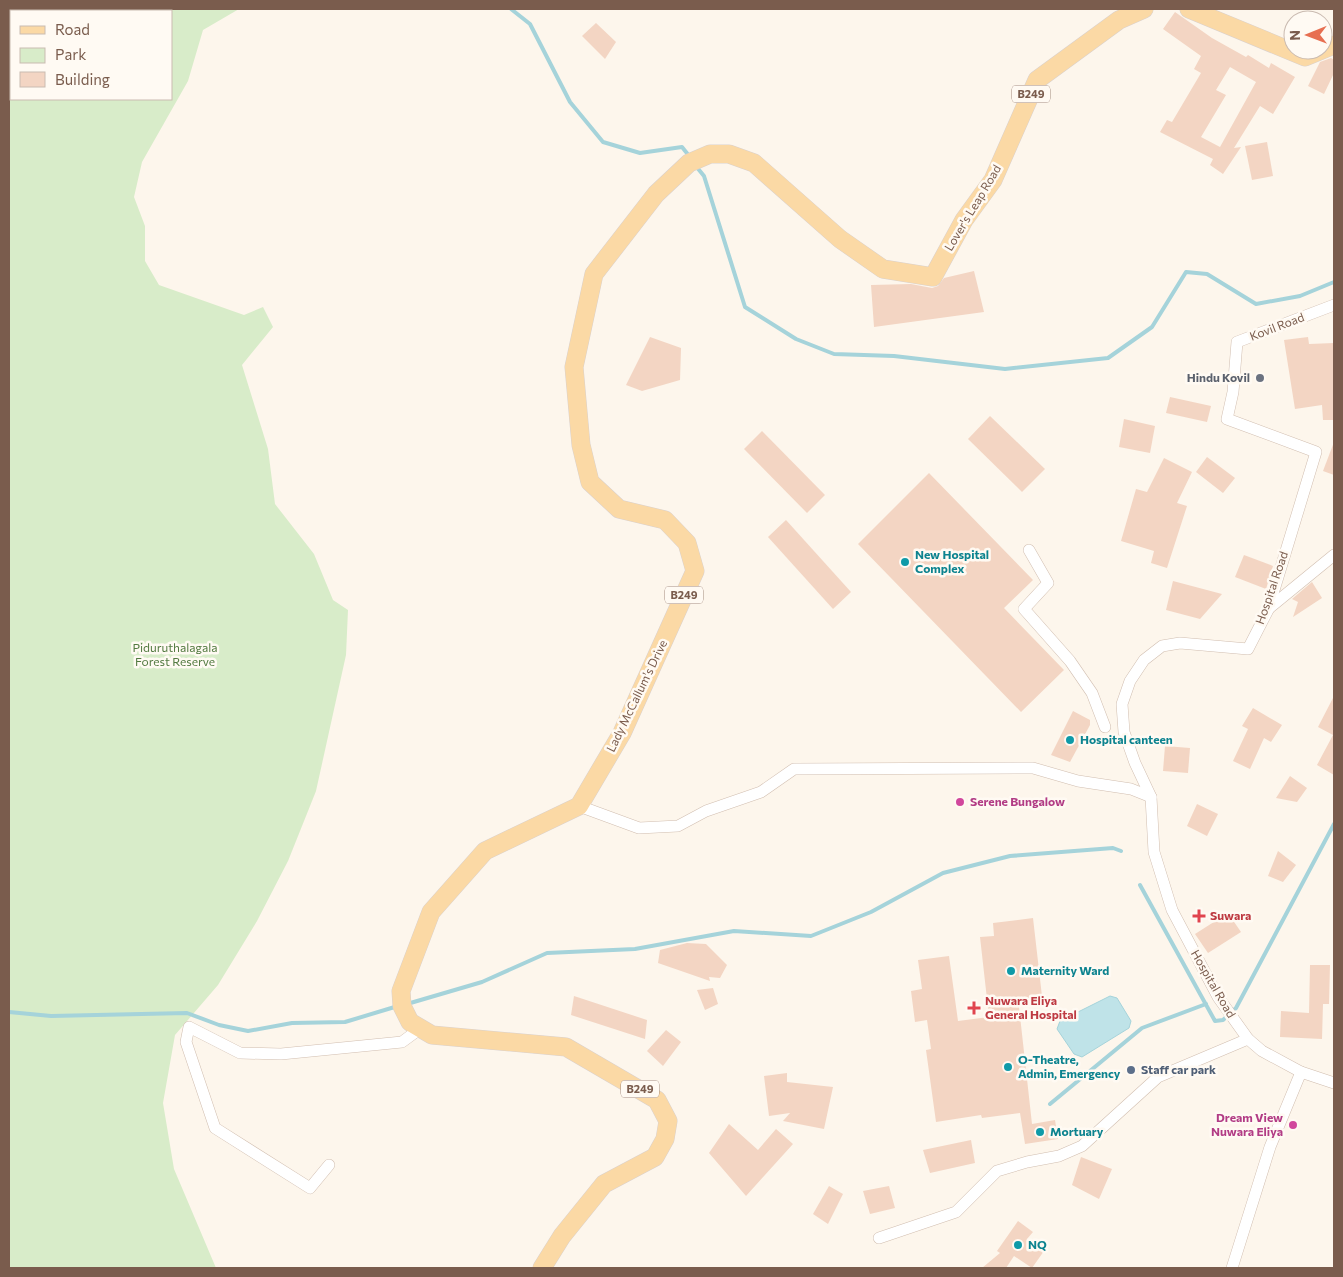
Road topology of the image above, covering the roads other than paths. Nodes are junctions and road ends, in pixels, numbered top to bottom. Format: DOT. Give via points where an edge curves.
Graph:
graph roads {
  1 [pos="1144,9"];
  2 [pos="1189,9"];
  3 [pos="1334,46"];
  4 [pos="669,181"];
  5 [pos="1334,306"];
  6 [pos="1227,419"];
  7 [pos="1029,550"];
  8 [pos="1334,555"];
  9 [pos="1268,610"];
  10 [pos="1105,727"];
  11 [pos="1151,797"];
  12 [pos="579,806"];
  13 [pos="416,1025"];
  14 [pos="1248,1040"];
  15 [pos="1301,1072"];
  16 [pos="1334,1083"];
  17 [pos="329,1165"];
  18 [pos="879,1238"];
  19 [pos="542,1268"];
  20 [pos="1232,1268"];
  1 -- 4 [label="main road, Lover's Leap Road / B249" via="1120,20 1037,80 992,180 964,220 933,277 882,269 840,239 754,163 729,154 710,154 689,164"];
  2 -- 3 [label="main road" via="1305,57"];
  4 -- 12 [label="main road, Lady McCallum's Drive / B249" via="594,274 574,367 581,445 590,482 619,509 665,520 687,543 695,571 622,733"];
  5 -- 6 [label="street, Kovil Road" via="1237,342"];
  6 -- 9 [label="street, Hospital Road" via="1316,452"];
  7 -- 10 [label="street" via="1048,583 1024,609 1070,661 1092,693"];
  8 -- 9 [label="street"];
  9 -- 11 [label="street, Hospital Road" via="1248,649 1180,643 1162,646 1144,660 1130,681 1122,704 1124,732"];
  11 -- 12 [label="street" via="1131,789 1078,781 1032,768 794,769 761,792 706,811 678,826 639,828"];
  11 -- 14 [label="street, Hospital Road" via="1154,852 1172,910 1218,998"];
  12 -- 13 [label="main road" via="485,851 431,912 401,991 402,1006"];
  13 -- 17 [label="street" via="402,1042 281,1054 240,1053 189,1027 186,1042 215,1128 310,1188"];
  13 -- 19 [label="main road, B249" via="432,1034 566,1047 657,1100 668,1121 665,1139 655,1156 604,1184 562,1236"];
  14 -- 15 [label="street, Hospital Road"];
  14 -- 18 [label="street" via="1158,1078 1082,1146 1059,1156 997,1171 956,1212"];
  15 -- 16 [label="street, Hospital Road"];
  15 -- 20 [label="street" via="1270,1147"];
}
